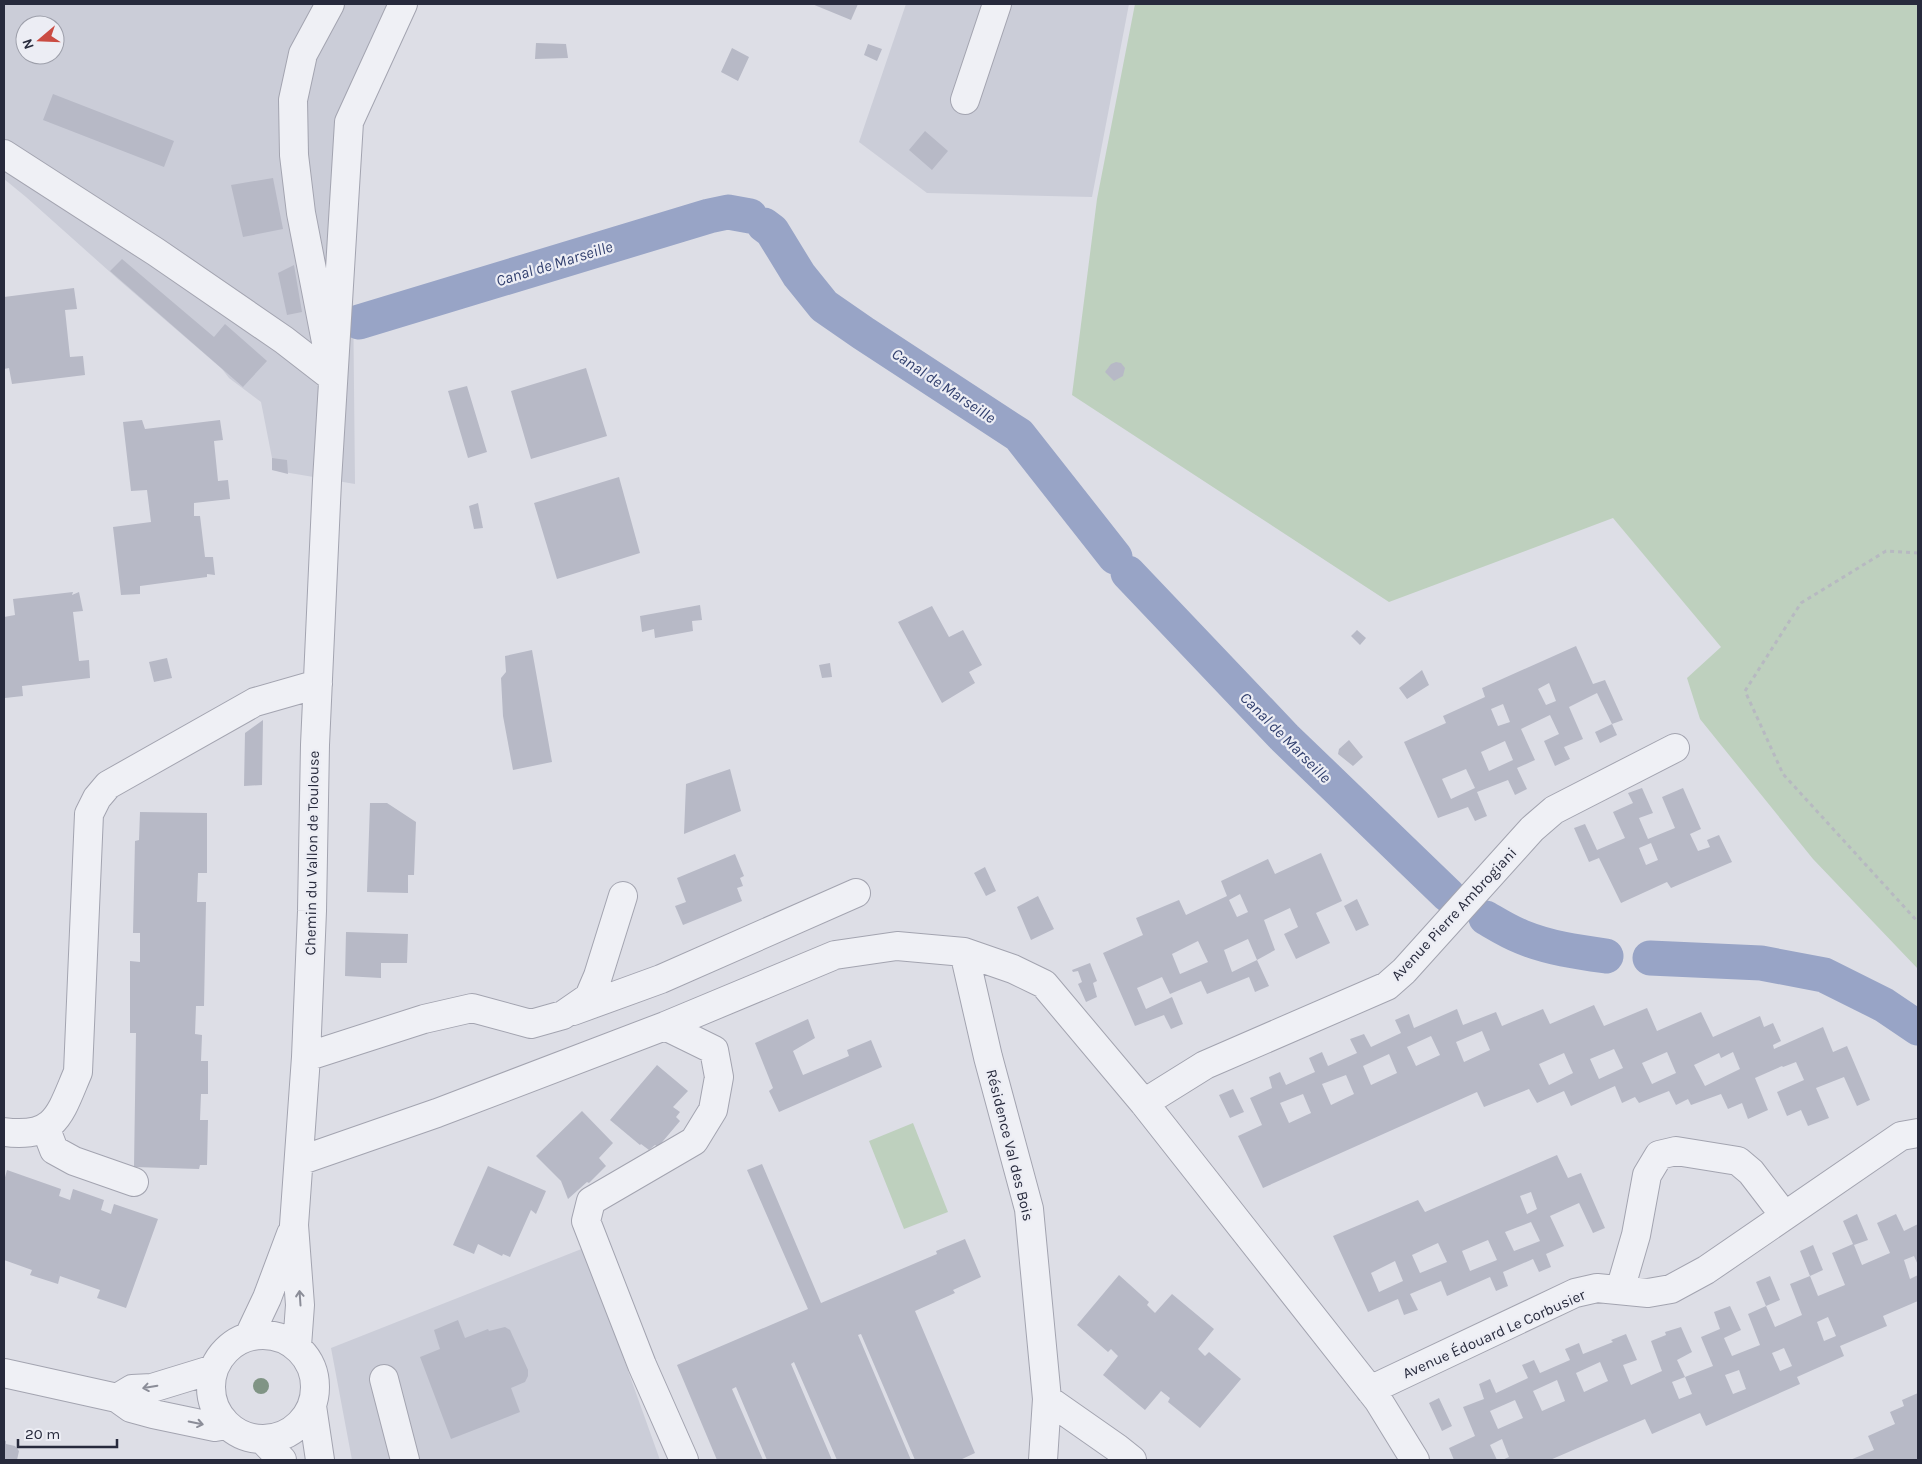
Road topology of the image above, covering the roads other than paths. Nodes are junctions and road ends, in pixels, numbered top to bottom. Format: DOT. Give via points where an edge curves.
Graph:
graph roads {
  1 [pos="330,4"];
  2 [pos="403,4"];
  3 [pos="998,4"];
  4 [pos="965,100"];
  5 [pos="4,154"];
  6 [pos="333,378"];
  7 [pos="318,684"];
  8 [pos="1674,748"];
  9 [pos="856,894"];
  10 [pos="623,896"];
  11 [pos="964,952"];
  12 [pos="563,1016"];
  13 [pos="665,1026"];
  14 [pos="306,1056"];
  15 [pos="1144,1102"];
  16 [pos="46,1129"];
  17 [pos="4,1132"];
  18 [pos="1918,1133"];
  19 [pos="299,1161"];
  20 [pos="134,1182"];
  21 [pos="1784,1215"];
  22 [pos="294,1225"];
  23 [pos="1620,1290"];
  24 [pos="250,1336"];
  25 [pos="297,1346"];
  26 [pos="214,1369"];
  27 [pos="4,1373"];
  28 [pos="384,1379"];
  29 [pos="1370,1390"];
  30 [pos="117,1398"];
  31 [pos="1047,1399"];
  32 [pos="312,1406"];
  33 [pos="227,1425"];
  34 [pos="262,1439"];
  35 [pos="282,1460"];
  36 [pos="320,1460"];
  37 [pos="405,1460"];
  38 [pos="684,1460"];
  39 [pos="1043,1460"];
  40 [pos="1132,1460"];
  41 [pos="1415,1460"];
  1 -- 6 [label="street" via="303,54 293,100 294,155 301,213"];
  2 -- 6 [label="street" via="349,122"];
  3 -- 4 [label="street"];
  5 -- 6 [label="street" via="156,252 284,340"];
  6 -- 7 [label="street, Chemin du Vallon de Toulouse"];
  7 -- 14 [label="street, Chemin du Vallon de Toulouse"];
  7 -- 16 [label="street" via="255,702 108,785 97,798 89,814 78,1072 61,1111"];
  8 -- 15 [label="street, Avenue Pierre Ambrogiani" via="1554,810 1532,829 1410,965 1387,986 1205,1065"];
  9 -- 12 [label="street" via="661,979"];
  10 -- 12 [label="street" via="589,997"];
  11 -- 13 [label="street" via="897,946 834,955"];
  11 -- 15 [label="street" via="1044,984"];
  11 -- 31 [label="street, Résidence Val des Bois" via="1029,1209"];
  12 -- 14 [label="street" via="531,1024 472,1008 424,1019"];
  13 -- 19 [label="street" via="437,1113"];
  13 -- 38 [label="street" via="714,1050 720,1077 713,1110 694,1141 591,1201 586,1221 642,1365"];
  14 -- 19 [label="street, Chemin du Vallon de Toulouse"];
  15 -- 29 [label="street"];
  16 -- 17 [label="street" via="22,1135"];
  16 -- 20 [label="street" via="54,1150 74,1161"];
  18 -- 21 [label="street, Avenue Édouard Le Corbusier" via="1901,1136"];
  19 -- 22 [label="street, Chemin du Vallon de Toulouse"];
  21 -- 23 [label="street, Avenue Édouard Le Corbusier" via="1706,1270 1671,1289 1648,1293"];
  21 -- 23 [label="street" via="1751,1172 1738,1161 1676,1151 1659,1155 1647,1175 1636,1235"];
  22 -- 24 [label="street, Chemin du Vallon de Toulouse"];
  25 -- 22 [label="street, Chemin du Vallon de Toulouse, one-way" via="300,1305"];
  23 -- 29 [label="street, Avenue Édouard Le Corbusier" via="1597,1288 1576,1293"];
  24 -- 25 [label="street" via="279,1336"];
  24 -- 26 [label="street" via="234,1343 222,1354"];
  25 -- 32 [label="street" via="308,1359 314,1374"];
  26 -- 30 [label="street, one-way" via="152,1388 132,1389"];
  26 -- 33 [label="street" via="212,1399"];
  27 -- 30 [label="street"];
  28 -- 37 [label="street"];
  29 -- 41 [label="street"];
  30 -- 33 [label="street, one-way" via="131,1408 153,1414 215,1427"];
  31 -- 39 [label="street, Résidence Val des Bois"];
  31 -- 40 [label="street"];
  32 -- 34 [label="street" via="304,1420 292,1430 278,1437"];
  32 -- 36 [label="street"];
  33 -- 34 [label="street"];
  34 -- 35 [label="street"];
}
